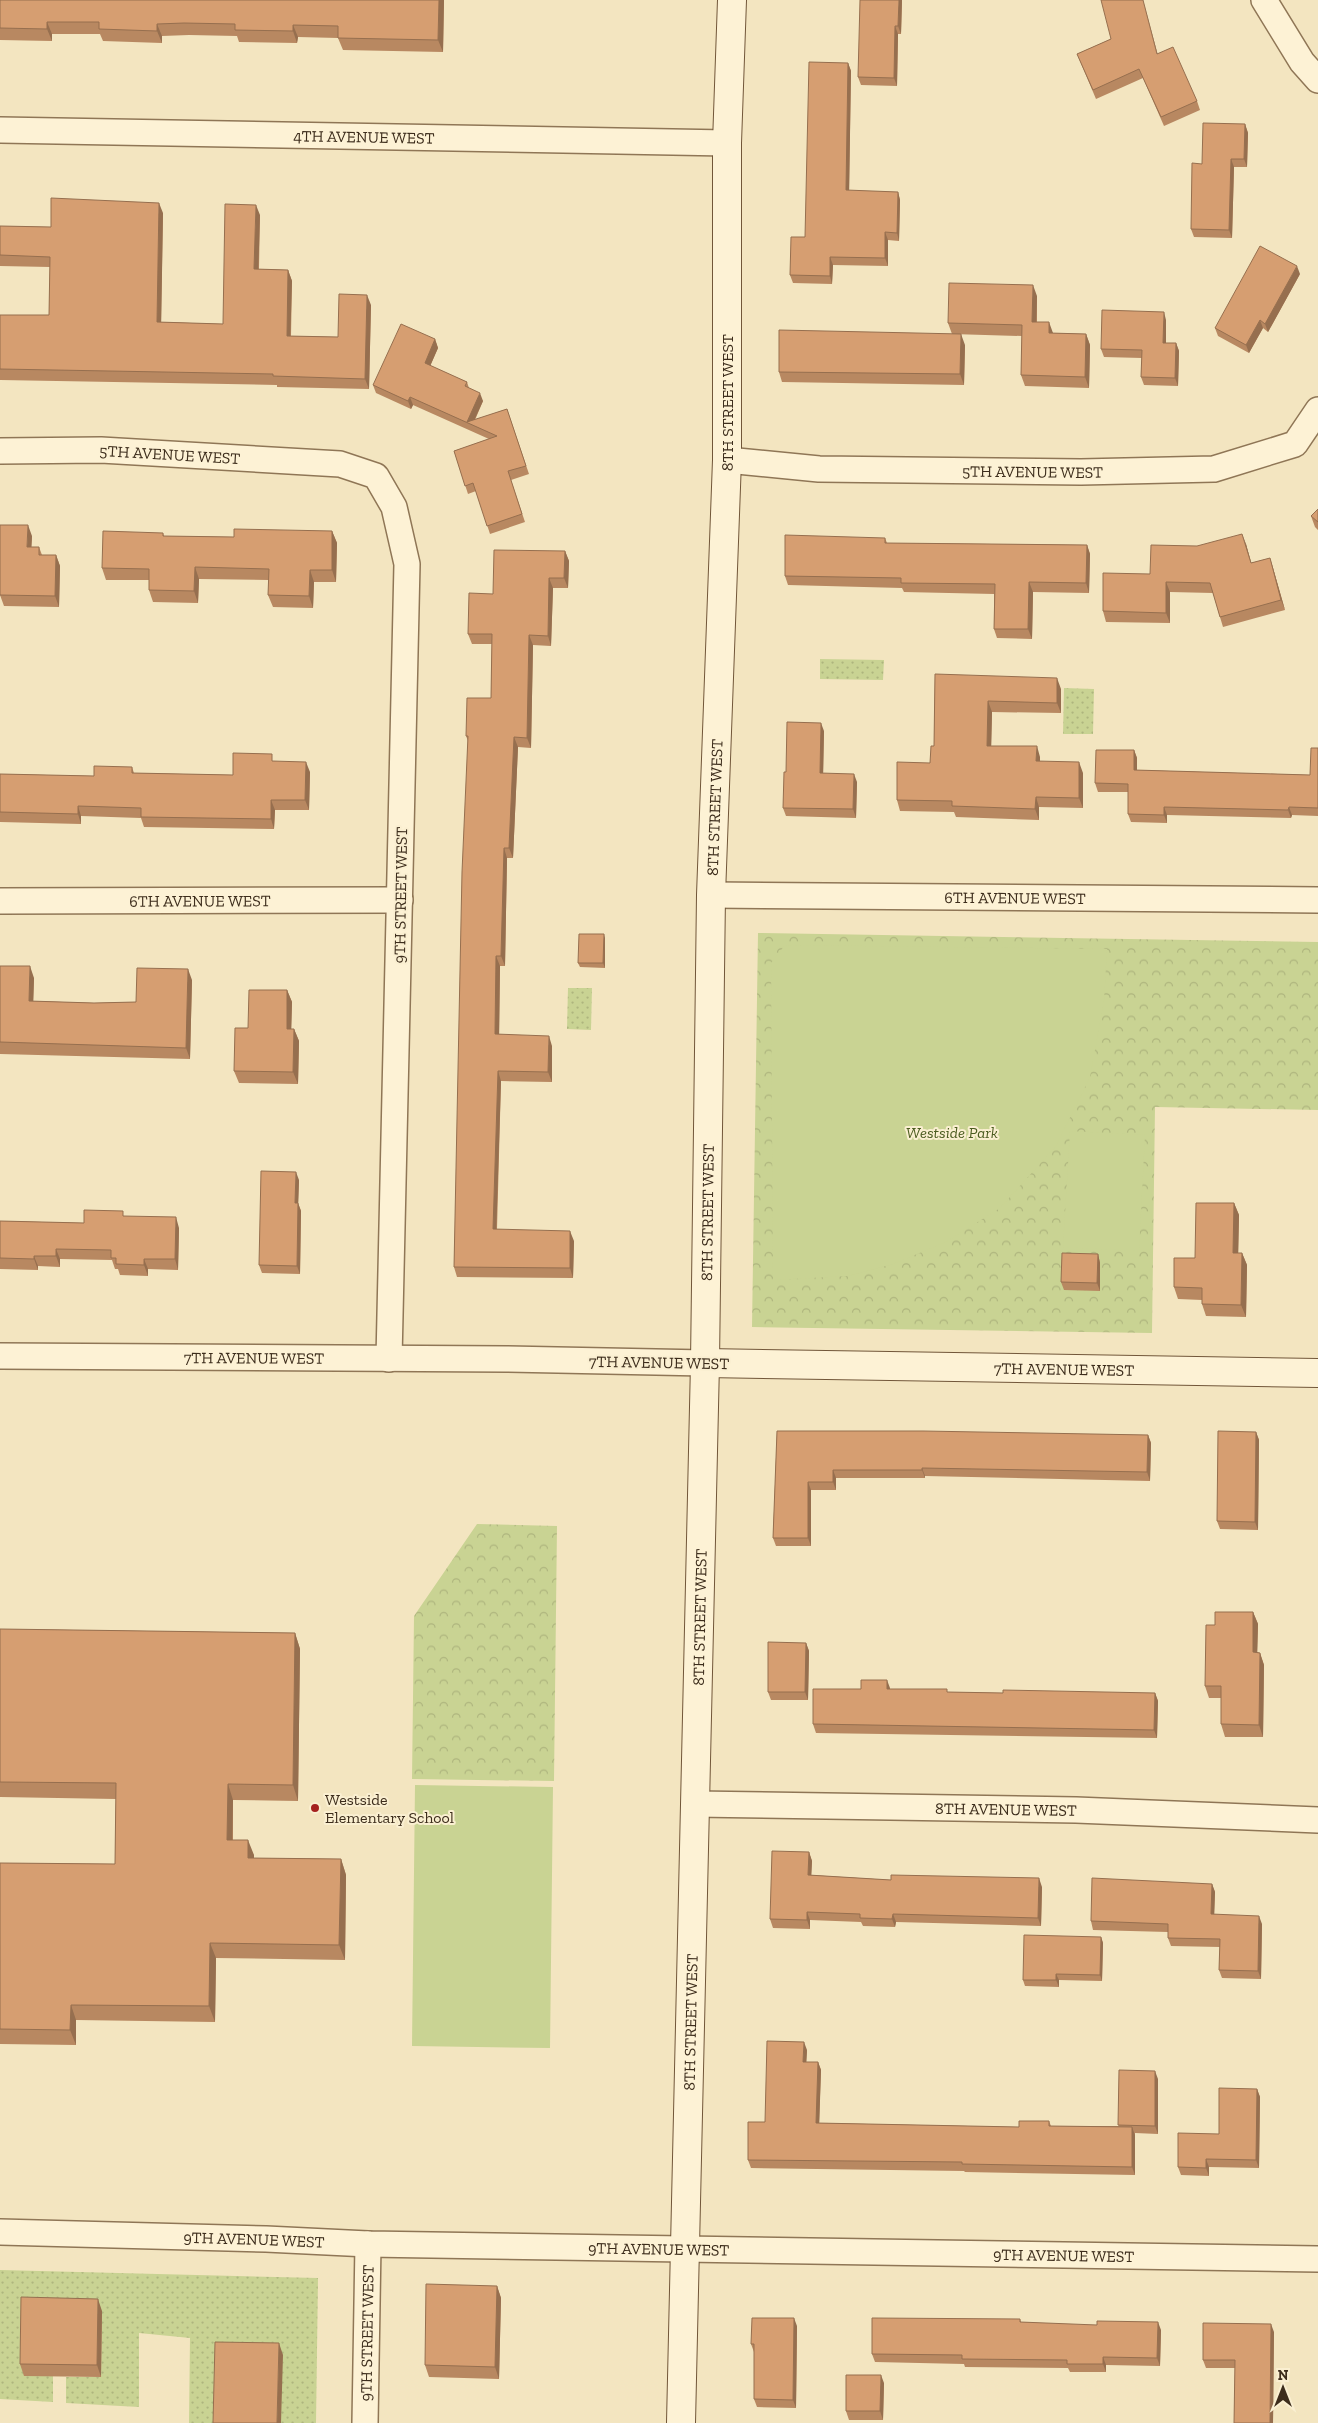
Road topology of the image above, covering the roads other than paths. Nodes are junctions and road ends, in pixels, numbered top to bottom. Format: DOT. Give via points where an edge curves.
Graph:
graph roads {
  1 [pos="732,0"];
  2 [pos="1264,0"];
  3 [pos="1318,80"];
  4 [pos="0,130"];
  5 [pos="726,143"];
  6 [pos="1318,410"];
  7 [pos="0,451"];
  8 [pos="726,460"];
  9 [pos="340,464"];
  10 [pos="712,895"];
  11 [pos="0,900"];
  12 [pos="400,900"];
  13 [pos="1318,900"];
  14 [pos="0,1356"];
  15 [pos="390,1359"];
  16 [pos="705,1363"];
  17 [pos="1318,1373"];
  18 [pos="695,1804"];
  19 [pos="1318,1820"];
  20 [pos="0,2232"];
  21 [pos="368,2244"];
  22 [pos="686,2248"];
  23 [pos="1318,2259"];
  24 [pos="365,2423"];
  25 [pos="681,2423"];
  1 -- 5 [label="street, 8TH STREET WEST"];
  2 -- 3 [label="street" via="1302,62"];
  4 -- 5 [label="street, 4TH AVENUE WEST"];
  5 -- 8 [label="street, 8TH STREET WEST"];
  6 -- 8 [label="street, 5TH AVENUE WEST" via="1295,444 1214,469 1081,472 819,469"];
  7 -- 9 [label="street, 5TH AVENUE WEST" via="101,450"];
  8 -- 10 [label="street, 8TH STREET WEST"];
  9 -- 12 [label="street, 9TH STREET WEST" via="376,476 394,507 406,564"];
  10 -- 13 [label="street, 6TH AVENUE WEST"];
  10 -- 16 [label="street, 8TH STREET WEST"];
  11 -- 12 [label="street, 6TH AVENUE WEST"];
  12 -- 15 [label="street, 9TH STREET WEST"];
  14 -- 15 [label="street, 7TH AVENUE WEST"];
  15 -- 16 [label="street, 7TH AVENUE WEST"];
  16 -- 17 [label="street, 7TH AVENUE WEST"];
  16 -- 18 [label="street, 8TH STREET WEST"];
  18 -- 19 [label="street, 8TH AVENUE WEST" via="1076,1810"];
  18 -- 22 [label="street, 8TH STREET WEST"];
  20 -- 21 [label="street, 9TH AVENUE WEST"];
  21 -- 22 [label="street, 9TH AVENUE WEST"];
  21 -- 24 [label="street, 9TH STREET WEST"];
  22 -- 23 [label="street, 9TH AVENUE WEST"];
  22 -- 25 [label="street, 8TH STREET WEST"];
}
